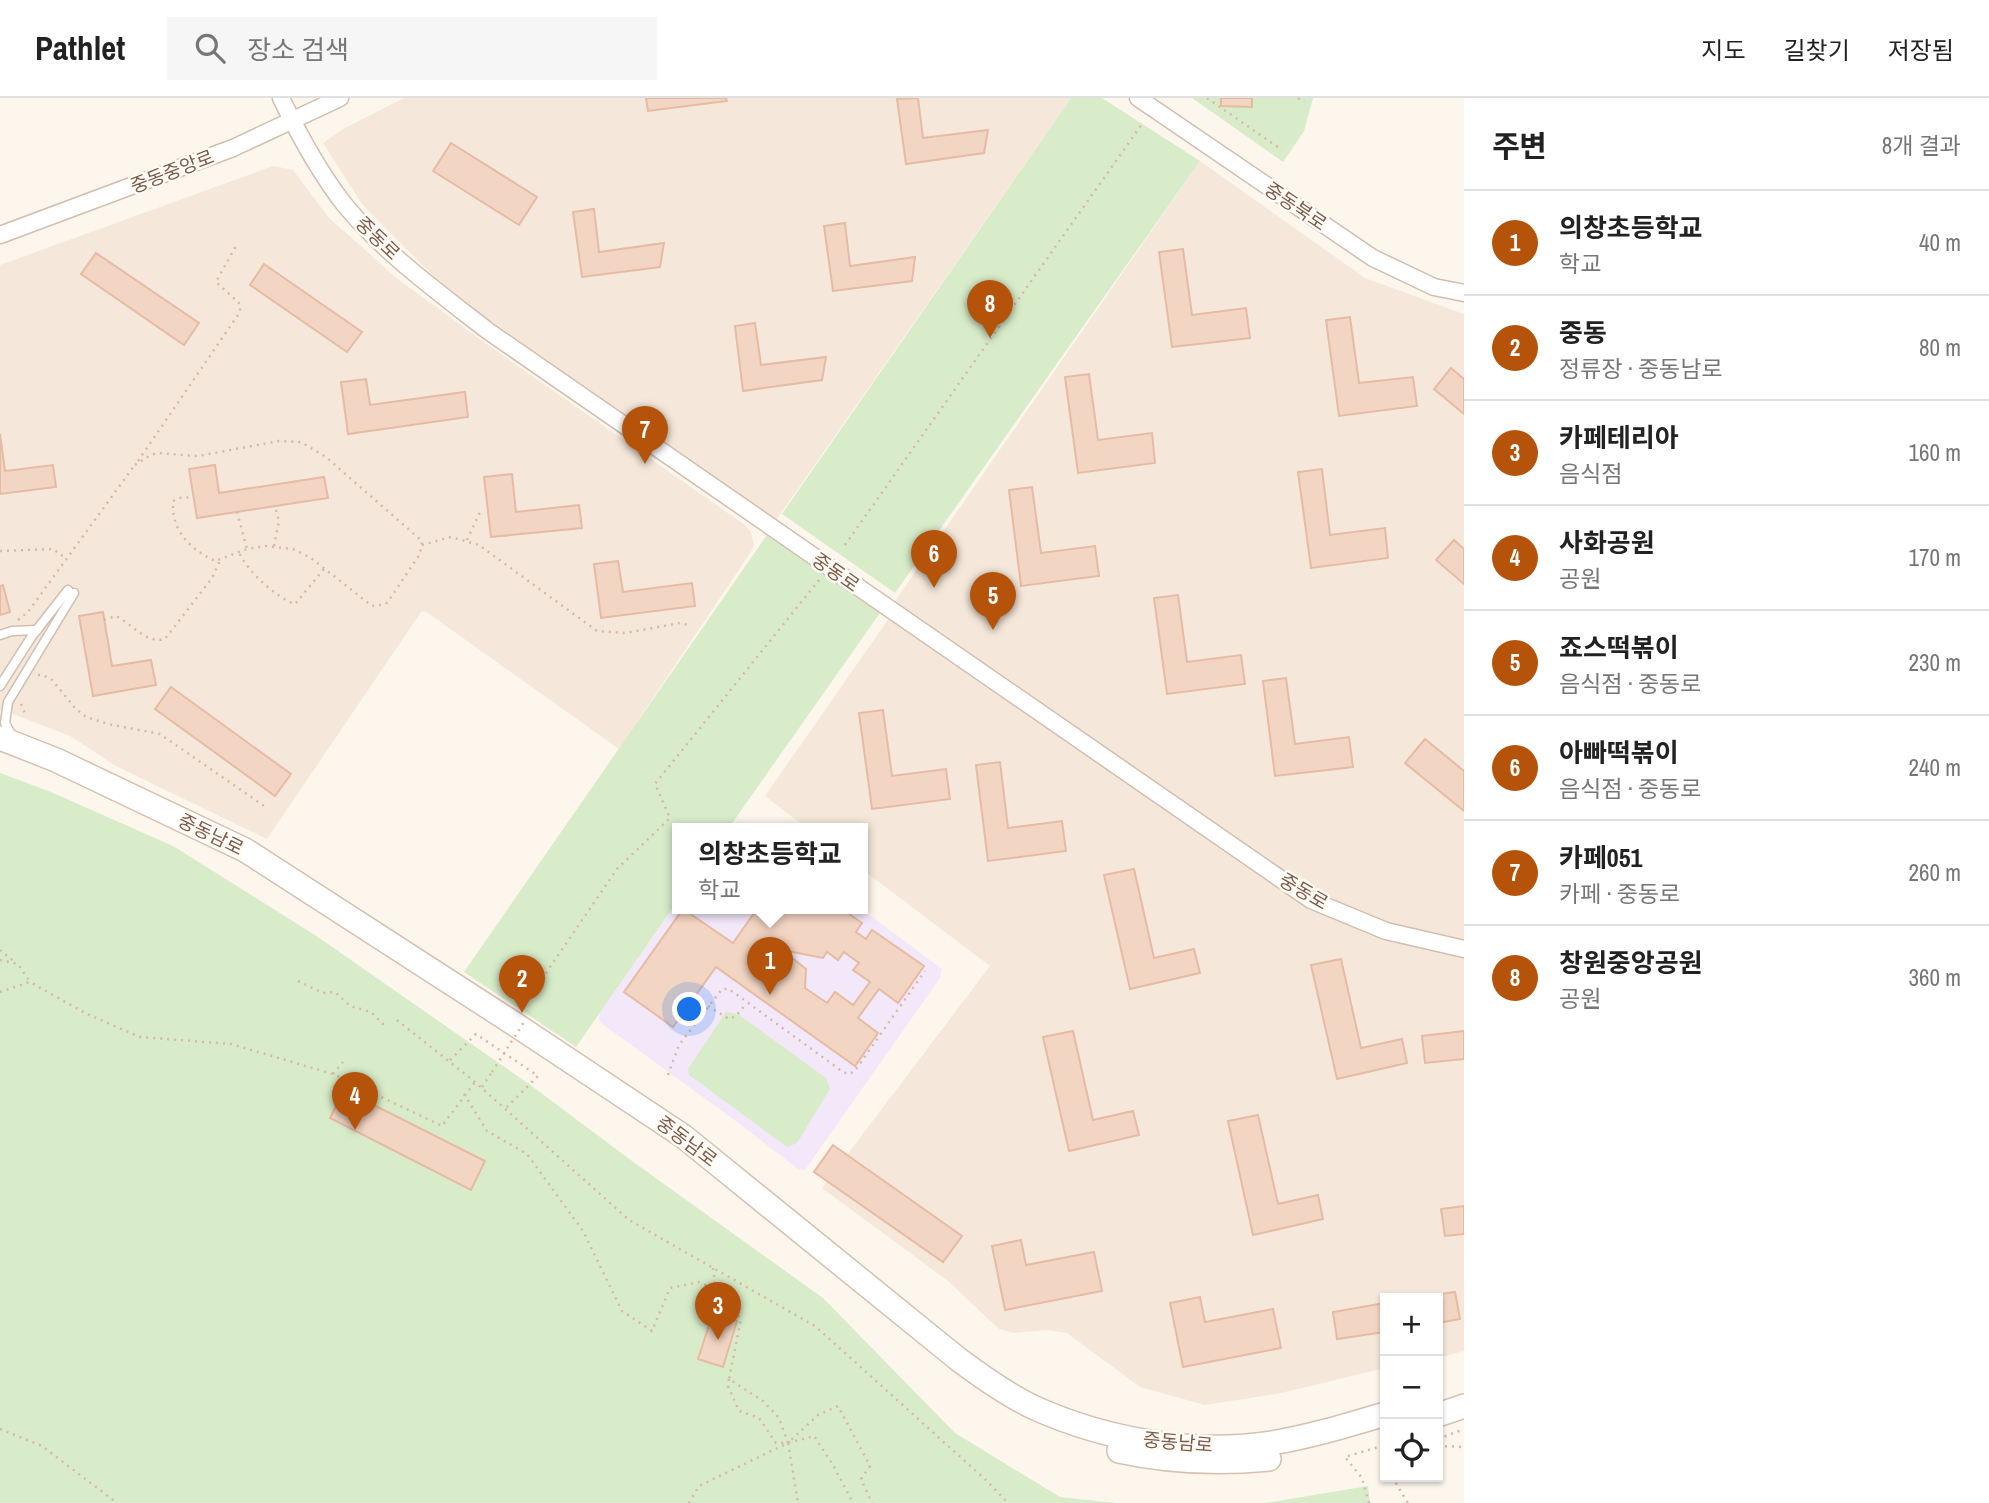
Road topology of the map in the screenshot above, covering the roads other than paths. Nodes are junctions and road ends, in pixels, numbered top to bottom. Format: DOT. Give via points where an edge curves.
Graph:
graph roads {
  1 [pos="281,98"];
  2 [pos="340,98"];
  3 [pos="1138,98"];
  4 [pos="291,119"];
  5 [pos="0,235"];
  6 [pos="1464,293"];
  7 [pos="37,630"];
  8 [pos="0,635"];
  9 [pos="0,685"];
  10 [pos="7,746"];
  11 [pos="1464,949"];
  12 [pos="1464,1390"];
  13 [pos="1443,1397"];
  14 [pos="1464,1406"];
  15 [pos="1443,1413"];
  16 [pos="1380,1415"];
  17 [pos="1380,1431"];
  1 -- 4 [label="street, 중동로"];
  2 -- 4 [label="street, 중동중앙로"];
  3 -- 6 [label="street, 중동북로" via="1373,258 1434,287"];
  4 -- 5 [label="street, 중동중앙로" via="233,148"];
  4 -- 11 [label="street, 중동로" via="358,220 421,279 488,331 1311,900 1386,931"];
  7 -- 8 [label="lane"];
  7 -- 9 [label="lane"];
  7 -- 10 [label="lane" via="71,591 52,632 5,708 5,723 13,738"];
  10 -- 16 [label="street, 중동남로" via="56,760 245,850 683,1136 982,1377 1035,1408 1093,1429 1207,1446 1270,1443"];
  10 -- 17 [label="street, 중동남로" via="90,792 236,862 578,1081 683,1152 958,1375 1035,1424 1093,1445 1150,1458 1208,1462 1271,1459"];
  12 -- 13 [label="street"];
  14 -- 15 [label="street"];
}
